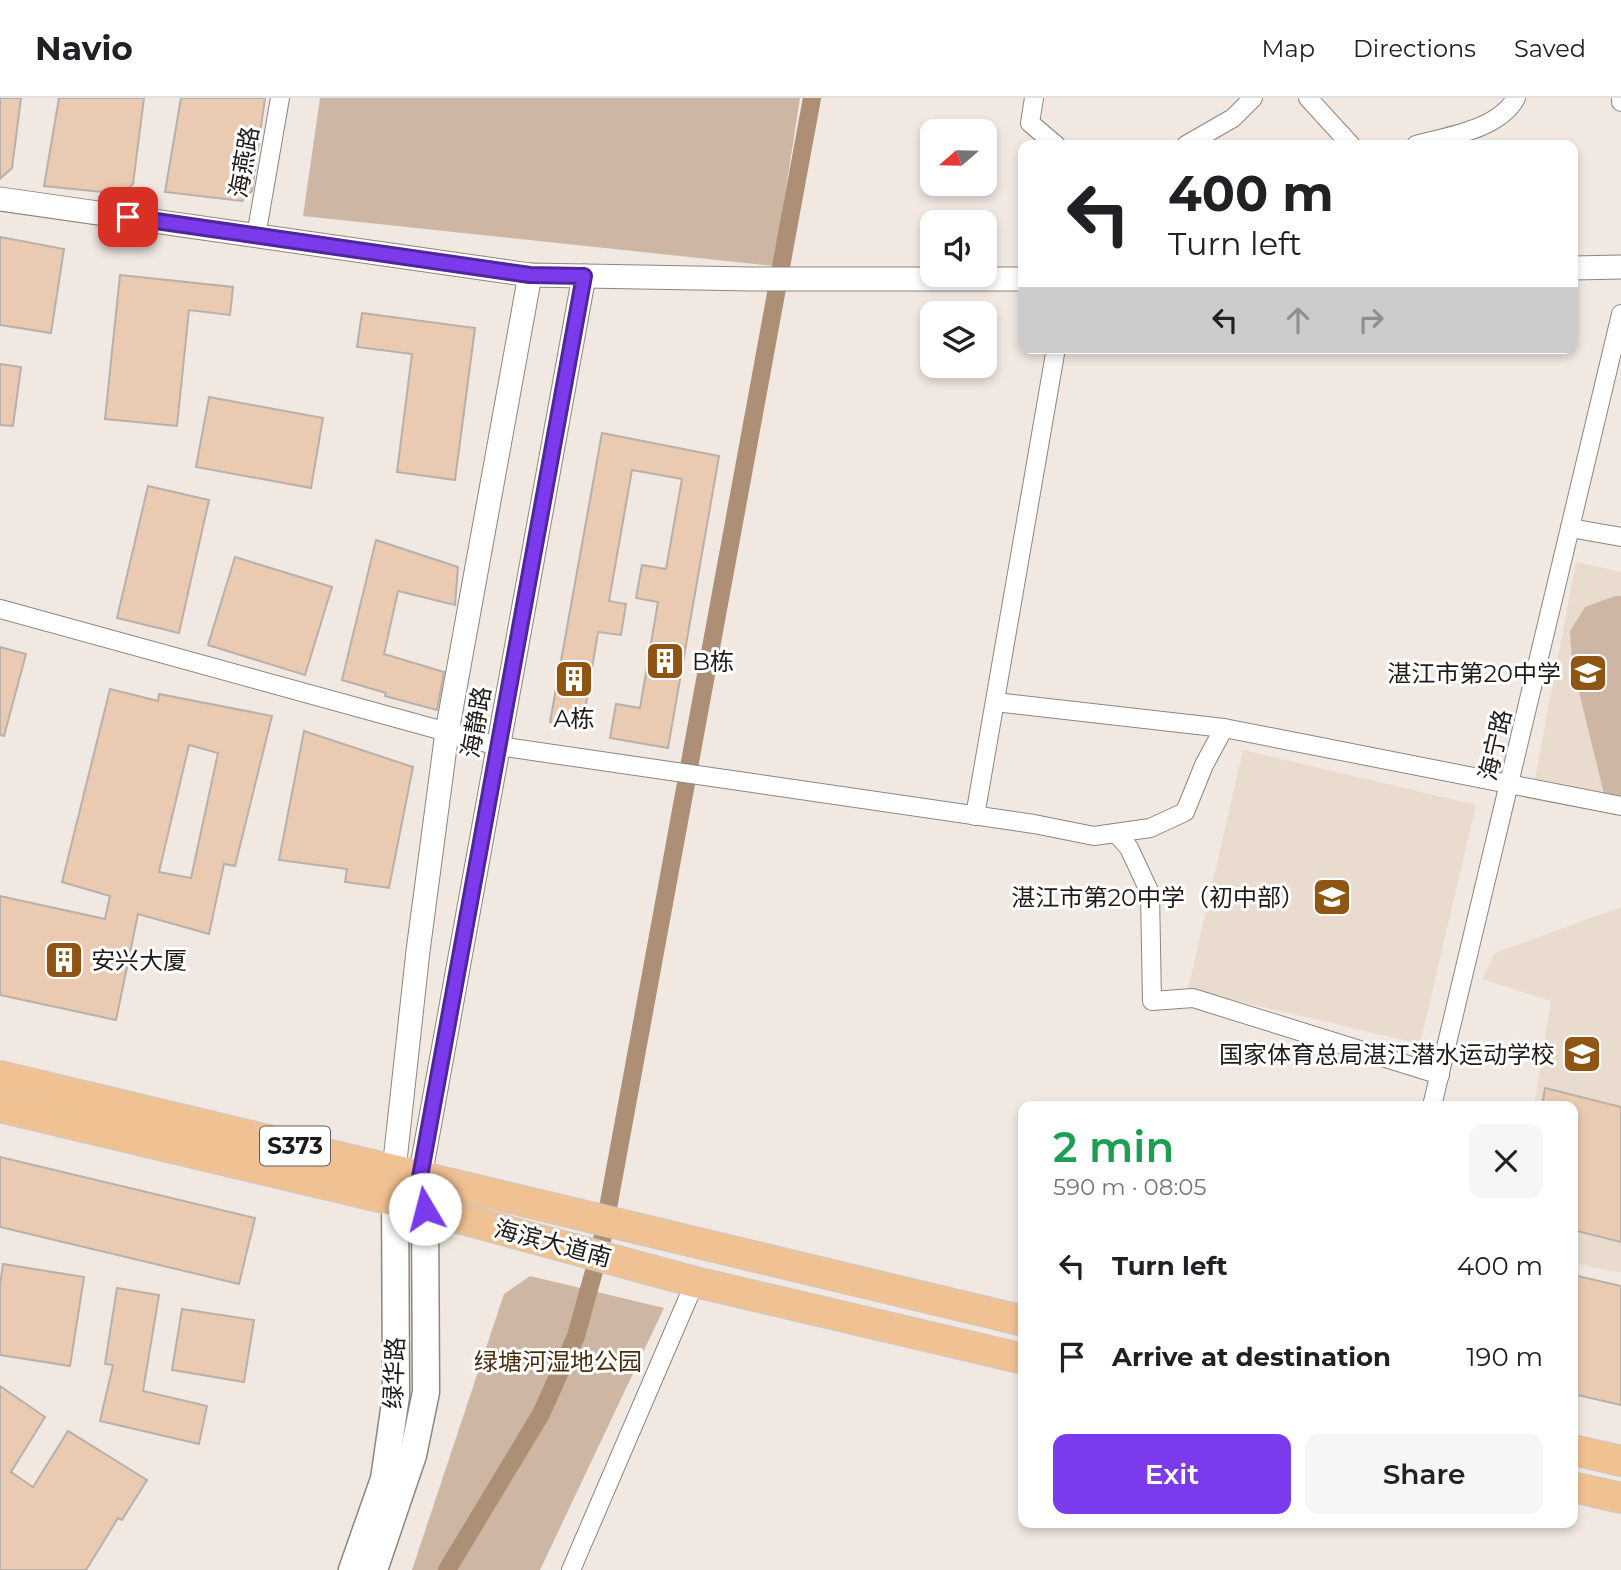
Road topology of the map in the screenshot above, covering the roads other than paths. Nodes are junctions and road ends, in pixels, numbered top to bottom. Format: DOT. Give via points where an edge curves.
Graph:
graph roads {
  1 [pos="280,98"];
  2 [pos="1034,98"];
  3 [pos="1253,98"];
  4 [pos="1308,98"];
  5 [pos="1516,98"];
  6 [pos="1050,140"];
  7 [pos="1195,140"];
  8 [pos="1346,140"];
  9 [pos="1434,140"];
  10 [pos="0,199"];
  11 [pos="256,236"];
  12 [pos="1621,267"];
  13 [pos="1578,268"];
  14 [pos="530,275"];
  15 [pos="584,276"];
  16 [pos="1018,279"];
  17 [pos="1621,314"];
  18 [pos="1055,354"];
  19 [pos="1570,529"];
  20 [pos="1621,537"];
  21 [pos="0,609"];
  22 [pos="995,702"];
  23 [pos="1224,728"];
  24 [pos="447,732"];
  25 [pos="498,746"];
  26 [pos="1511,785"];
  27 [pos="1621,806"];
  28 [pos="975,816"];
  29 [pos="1116,833"];
  30 [pos="1440,1074"];
  31 [pos="0,1076"];
  32 [pos="1433,1101"];
  33 [pos="0,1107"];
  34 [pos="407,1174"];
  35 [pos="396,1201"];
  36 [pos="425,1209"];
  37 [pos="695,1282"];
  38 [pos="1018,1320"];
  39 [pos="1018,1358"];
  40 [pos="1578,1451"];
  41 [pos="1621,1461"];
  42 [pos="1578,1488"];
  43 [pos="1621,1498"];
  44 [pos="352,1570"];
  45 [pos="374,1570"];
  46 [pos="571,1570"];
  1 -- 11 [label="street, 海燕路"];
  2 -- 6 [label="street" via="1030,123"];
  3 -- 7 [label="street" via="1233,118"];
  4 -- 8 [label="street"];
  5 -- 9 [label="street" via="1481,127"];
  10 -- 11 [label="street"];
  11 -- 14 [label="street"];
  12 -- 13 [label="street"];
  14 -- 15 [label="street"];
  14 -- 24 [label="street, 海静路"];
  15 -- 16 [label="street"];
  15 -- 25 [label="street, 海静路"];
  17 -- 19 [label="street, 海宁路"];
  18 -- 22 [label="street"];
  19 -- 20 [label="street"];
  19 -- 26 [label="street, 海宁路"];
  21 -- 24 [label="street"];
  22 -- 23 [label="street"];
  22 -- 28 [label="street"];
  23 -- 26 [label="street"];
  23 -- 29 [label="street" via="1185,813 1150,828"];
  24 -- 25 [label="street"];
  24 -- 34 [label="street, 海静路" via="418,951"];
  25 -- 28 [label="street"];
  25 -- 34 [label="street, 海静路"];
  26 -- 27 [label="street"];
  26 -- 30 [label="street, 海宁路"];
  28 -- 29 [label="street" via="1094,836"];
  29 -- 30 [label="street" via="1129,848 1150,893 1152,1001 1193,998"];
  30 -- 32 [label="street, 海宁路"];
  31 -- 34 [label="main road, 海滨大道南 / S373"];
  33 -- 35 [label="main road, 海滨大道南 / S373"];
  34 -- 35 [label="main road, 绿华路"];
  34 -- 36 [label="main road, 绿华路"];
  34 -- 38 [label="main road, 海滨大道南 / S373"];
  35 -- 36 [label="main road, 海滨大道南 / S373"];
  35 -- 44 [label="main road, 绿华路" via="397,1396 384,1479"];
  36 -- 37 [label="main road, 海滨大道南 / S373"];
  36 -- 45 [label="main road, 绿华路" via="426,1392 413,1455"];
  37 -- 39 [label="main road, 海滨大道南 / S373"];
  37 -- 46 [label="street"];
  40 -- 41 [label="main road"];
  42 -- 43 [label="main road"];
}
